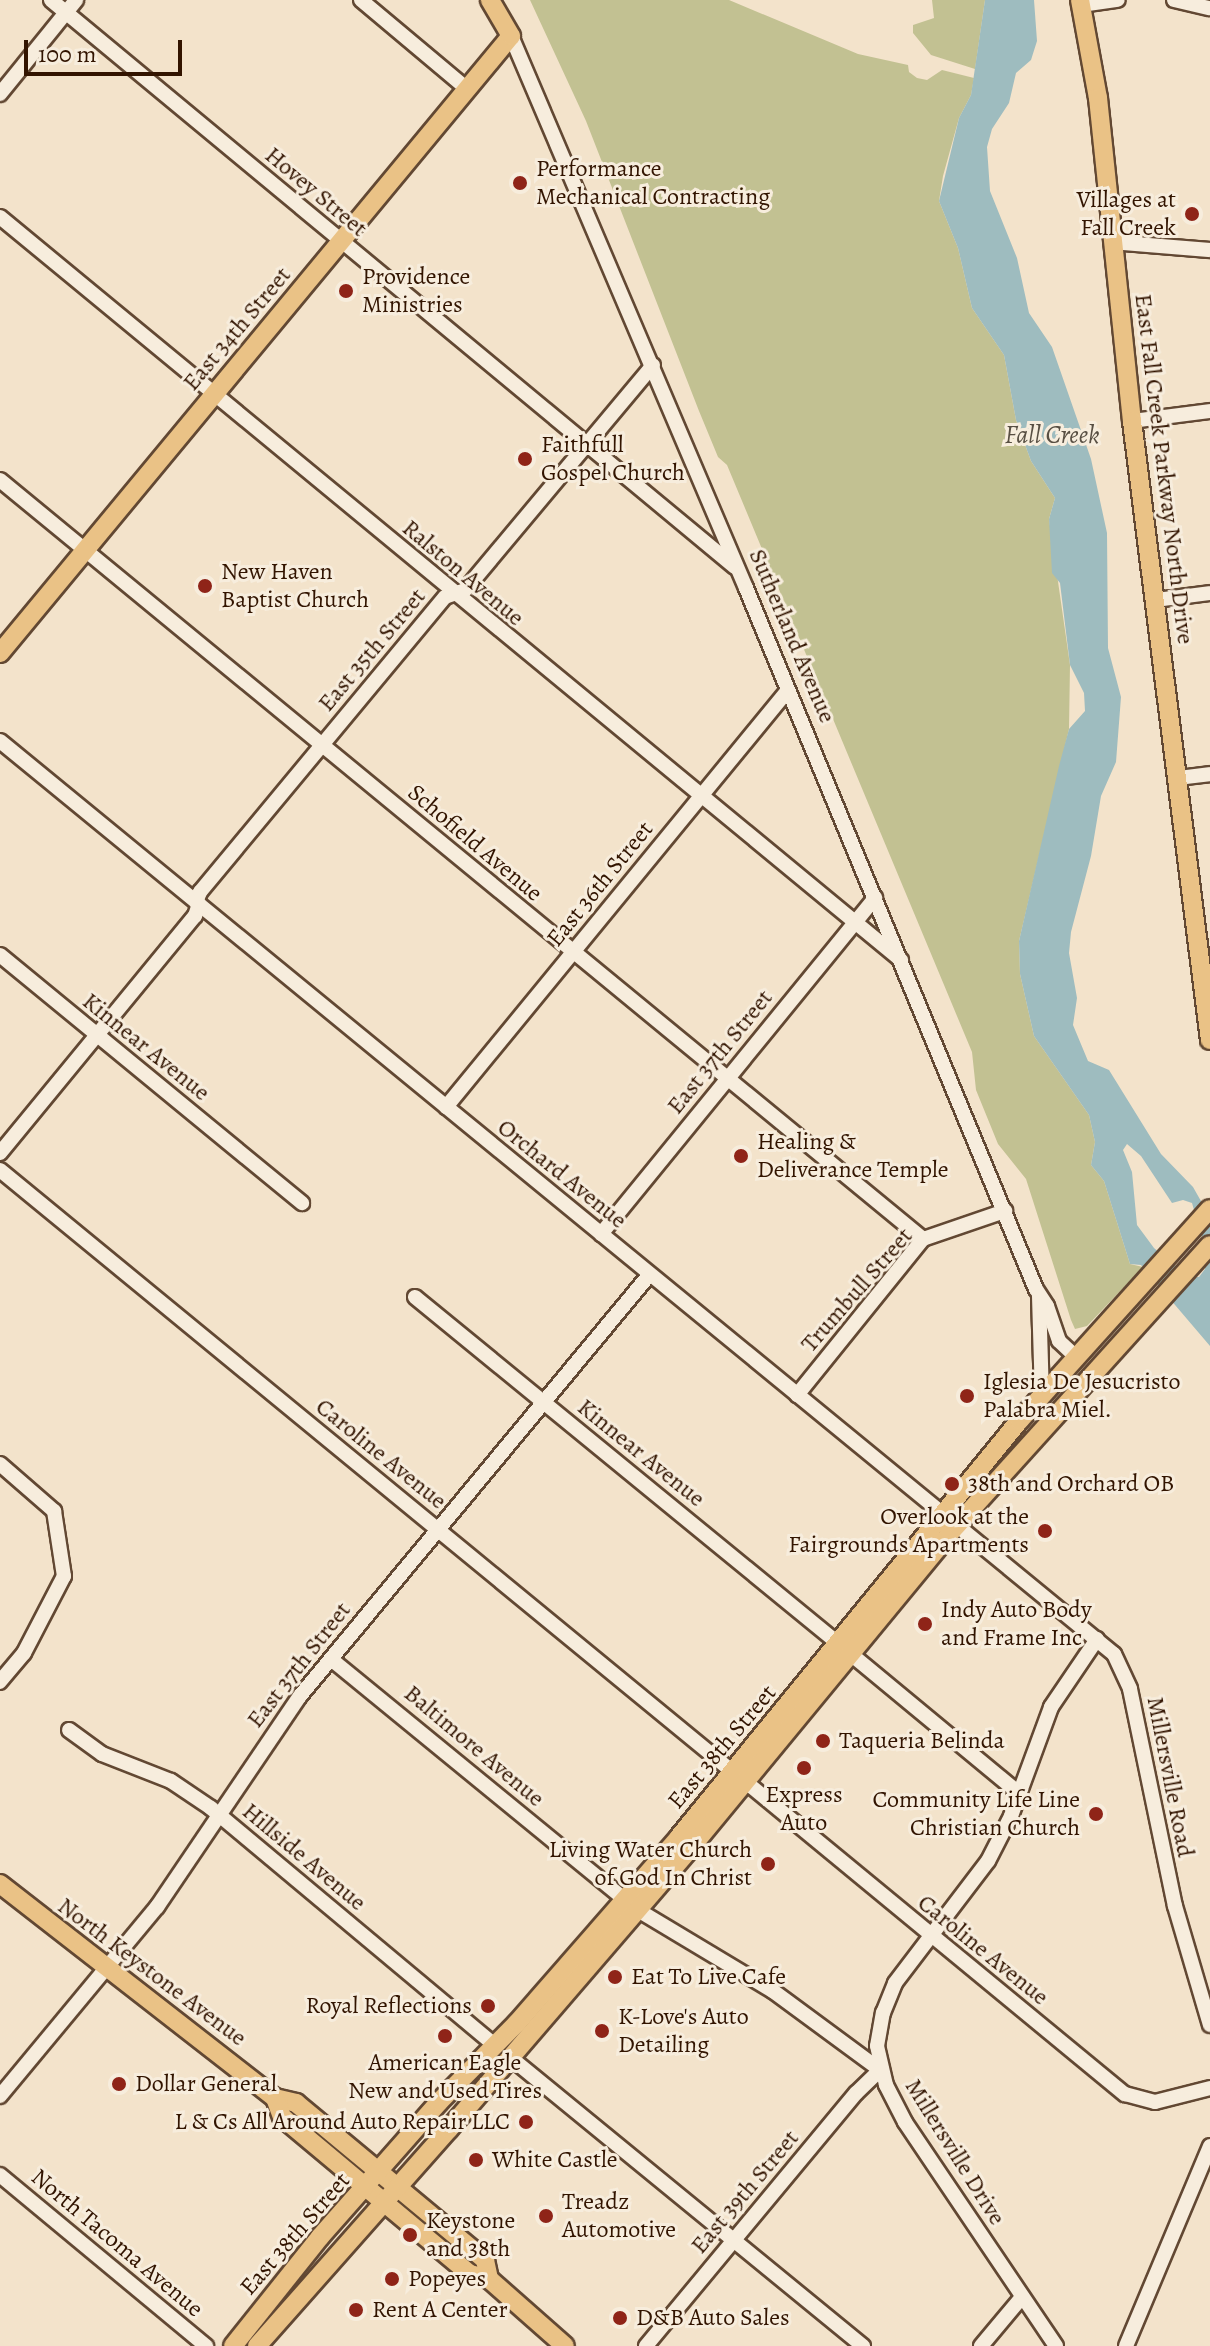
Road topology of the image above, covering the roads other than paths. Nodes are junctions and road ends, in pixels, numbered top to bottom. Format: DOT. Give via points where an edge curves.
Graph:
graph roads {
  1 [pos="51,0"];
  2 [pos="76,0"];
  3 [pos="361,0"];
  4 [pos="490,0"];
  5 [pos="1118,0"];
  6 [pos="1174,0"];
  7 [pos="1081,3"];
  8 [pos="1210,8"];
  9 [pos="66,13"];
  10 [pos="511,36"];
  11 [pos="467,89"];
  12 [pos="0,94"];
  13 [pos="0,217"];
  14 [pos="341,241"];
  15 [pos="1112,242"];
  16 [pos="1210,250"];
  17 [pos="653,365"];
  18 [pos="213,395"];
  19 [pos="1210,411"];
  20 [pos="1132,421"];
  21 [pos="588,445"];
  22 [pos="0,480"];
  23 [pos="85,551"];
  24 [pos="738,569"];
  25 [pos="453,593"];
  26 [pos="1210,593"];
  27 [pos="1156,600"];
  28 [pos="0,653"];
  29 [pos="788,690"];
  30 [pos="0,741"];
  31 [pos="321,745"];
  32 [pos="1210,774"];
  33 [pos="1178,778"];
  34 [pos="700,797"];
  35 [pos="875,898"];
  36 [pos="197,903"];
  37 [pos="854,923"];
  38 [pos="573,952"];
  39 [pos="0,955"];
  40 [pos="901,961"];
  41 [pos="97,1035"];
  42 [pos="1210,1040"];
  43 [pos="726,1077"];
  44 [pos="446,1107"];
  45 [pos="0,1153"];
  46 [pos="0,1170"];
  47 [pos="302,1203"];
  48 [pos="1210,1209"];
  49 [pos="1005,1211"];
  50 [pos="601,1234"];
  51 [pos="923,1239"];
  52 [pos="1210,1245"];
  53 [pos="650,1274"];
  54 [pos="1039,1295"];
  55 [pos="415,1297"];
  56 [pos="1077,1358"];
  57 [pos="797,1395"];
  58 [pos="1042,1396"];
  59 [pos="544,1402"];
  60 [pos="0,1464"];
  61 [pos="949,1519"];
  62 [pos="438,1529"];
  63 [pos="1097,1639"];
  64 [pos="845,1650"];
  65 [pos="331,1659"];
  66 [pos="2,1677"];
  67 [pos="69,1730"];
  68 [pos="740,1777"];
  69 [pos="1019,1793"];
  70 [pos="219,1814"];
  71 [pos="0,1884"];
  72 [pos="631,1905"];
  73 [pos="930,1935"];
  74 [pos="109,1968"];
  75 [pos="1210,2025"];
  76 [pos="494,2045"];
  77 [pos="511,2058"];
  78 [pos="880,2070"];
  79 [pos="1210,2088"];
  80 [pos="0,2096"];
  81 [pos="275,2098"];
  82 [pos="1210,2146"];
  83 [pos="380,2172"];
  84 [pos="0,2175"];
  85 [pos="367,2187"];
  86 [pos="398,2187"];
  87 [pos="385,2202"];
  88 [pos="733,2240"];
  89 [pos="489,2279"];
  90 [pos="1022,2297"];
  91 [pos="260,2345"];
  92 [pos="206,2346"];
  93 [pos="233,2346"];
  94 [pos="565,2346"];
  95 [pos="646,2346"];
  96 [pos="863,2346"];
  97 [pos="981,2346"];
  98 [pos="1056,2346"];
  99 [pos="1126,2346"];
  1 -- 9 [label="street, Hovey Street"];
  2 -- 9 [label="street"];
  3 -- 11 [label="street"];
  4 -- 10 [label="main road, Sutherland Avenue"];
  5 -- 7 [label="street"];
  6 -- 8 [label="street"];
  7 -- 15 [label="main road, East Fall Creek Parkway North Drive" via="1098,98"];
  9 -- 12 [label="street"];
  9 -- 14 [label="street, Hovey Street"];
  10 -- 11 [label="main road, East 34th Street"];
  10 -- 17 [label="street, Sutherland Avenue"];
  11 -- 14 [label="main road, East 34th Street"];
  13 -- 18 [label="street, Ralston Avenue"];
  14 -- 18 [label="main road, East 34th Street"];
  14 -- 21 [label="street, Hovey Street"];
  15 -- 16 [label="street"];
  15 -- 20 [label="main road, East Fall Creek Parkway North Drive"];
  17 -- 21 [label="street, East 35th Street"];
  17 -- 24 [label="street, Sutherland Avenue"];
  18 -- 23 [label="main road, East 34th Street"];
  18 -- 25 [label="street, Ralston Avenue"];
  19 -- 20 [label="street"];
  20 -- 27 [label="main road, East Fall Creek Parkway North Drive"];
  21 -- 24 [label="street, Hovey Street"];
  21 -- 25 [label="street, East 35th Street" via="465,590"];
  22 -- 23 [label="street, Schofield Avenue"];
  23 -- 28 [label="main road, East 34th Street"];
  23 -- 31 [label="street, Schofield Avenue"];
  24 -- 29 [label="street, Sutherland Avenue"];
  25 -- 31 [label="street, East 35th Street"];
  25 -- 34 [label="street, Ralston Avenue"];
  26 -- 27 [label="street"];
  27 -- 33 [label="main road, East Fall Creek Parkway North Drive"];
  29 -- 34 [label="street, East 36th Street"];
  29 -- 35 [label="street, Sutherland Avenue"];
  30 -- 36 [label="street, Orchard Avenue"];
  31 -- 36 [label="street, East 35th Street" via="200,892"];
  31 -- 38 [label="street, Schofield Avenue"];
  32 -- 33 [label="street"];
  33 -- 42 [label="main road, East Fall Creek Parkway North Drive"];
  34 -- 37 [label="street, Ralston Avenue"];
  34 -- 38 [label="street, East 36th Street"];
  35 -- 37 [label="street, East 37th Street"];
  35 -- 40 [label="street, Sutherland Avenue"];
  36 -- 41 [label="street, East 35th Street" via="195,916"];
  36 -- 44 [label="street, Orchard Avenue"];
  37 -- 40 [label="street, Ralston Avenue"];
  37 -- 43 [label="street, East 37th Street"];
  38 -- 43 [label="street, Schofield Avenue"];
  38 -- 44 [label="street, East 36th Street"];
  39 -- 41 [label="street, Kinnear Avenue"];
  40 -- 49 [label="street, Sutherland Avenue"];
  41 -- 45 [label="street, East 35th Street"];
  41 -- 47 [label="street, Kinnear Avenue"];
  43 -- 50 [label="street, East 37th Street"];
  43 -- 51 [label="street, Schofield Avenue"];
  44 -- 50 [label="street, Orchard Avenue"];
  46 -- 62 [label="street, Caroline Avenue"];
  48 -- 56 [label="main road, East 38th Street"];
  49 -- 51 [label="street, Trumbull Street"];
  49 -- 54 [label="street, Sutherland Avenue"];
  50 -- 53 [label="street, Orchard Avenue"];
  51 -- 57 [label="street, Trumbull Street"];
  52 -- 61 [label="main road, East 38th Street" via="1112,1355"];
  53 -- 57 [label="street, Orchard Avenue"];
  53 -- 59 [label="street, East 37th Street"];
  54 -- 56 [label="street, Sutherland Avenue" via="1059,1341"];
  54 -- 58 [label="street, Sutherland Avenue"];
  55 -- 59 [label="street, Kinnear Avenue"];
  56 -- 58 [label="main road, East 38th Street"];
  57 -- 61 [label="street, Orchard Avenue"];
  58 -- 61 [label="main road, East 38th Street"];
  59 -- 62 [label="street, East 37th Street"];
  59 -- 64 [label="street, Kinnear Avenue"];
  60 -- 66 [label="street" via="56,1517 62,1580 24,1653"];
  61 -- 63 [label="street, Orchard Avenue"];
  61 -- 64 [label="main road, East 38th Street"];
  62 -- 65 [label="street, East 37th Street"];
  62 -- 68 [label="street, Caroline Avenue"];
  63 -- 69 [label="street, Millersville Drive" via="1051,1707"];
  63 -- 75 [label="street, Millersville Road" via="1114,1654 1128,1680 1175,1906"];
  64 -- 68 [label="main road, East 38th Street"];
  64 -- 69 [label="street, Kinnear Avenue"];
  65 -- 70 [label="street, East 37th Street" via="264,1744"];
  65 -- 72 [label="street, Baltimore Avenue"];
  67 -- 70 [label="street, Hillside Avenue" via="102,1754 184,1788"];
  68 -- 72 [label="main road, East 38th Street"];
  68 -- 73 [label="street, Caroline Avenue"];
  69 -- 73 [label="street, Millersville Drive" via="988,1861"];
  70 -- 74 [label="street, East 37th Street" via="172,1887"];
  70 -- 76 [label="street, Hillside Avenue"];
  71 -- 74 [label="main road, North Keystone Avenue"];
  72 -- 76 [label="main road, East 38th Street"];
  72 -- 77 [label="main road, East 38th Street"];
  72 -- 78 [label="street, Baltimore Avenue" via="773,1991"];
  73 -- 78 [label="street, Millersville Drive" via="886,2002 878,2036"];
  73 -- 79 [label="street, Caroline Avenue" via="1125,2094 1155,2102"];
  74 -- 80 [label="street, East 37th Street"];
  74 -- 81 [label="main road, North Keystone Avenue"];
  76 -- 83 [label="main road, East 38th Street"];
  77 -- 86 [label="main road, East 38th Street"];
  77 -- 88 [label="street"];
  78 -- 88 [label="street, East 39th Street"];
  78 -- 90 [label="street, Millersville Drive" via="905,2122"];
  81 -- 83 [label="main road, North Keystone Avenue" via="296,2103"];
  81 -- 85 [label="main road, North Keystone Avenue" via="282,2117"];
  82 -- 99 [label="street"];
  83 -- 85 [label="main road, East 38th Street"];
  83 -- 86 [label="main road, North Keystone Avenue"];
  84 -- 92 [label="street, North Tacoma Avenue"];
  85 -- 87 [label="main road, North Keystone Avenue"];
  85 -- 93 [label="main road, East 38th Street"];
  86 -- 87 [label="main road, East 38th Street"];
  86 -- 89 [label="main road, North Keystone Avenue" via="485,2260"];
  87 -- 89 [label="main road, North Keystone Avenue" via="470,2274"];
  87 -- 91 [label="main road, East 38th Street"];
  88 -- 95 [label="street, East 39th Street"];
  88 -- 96 [label="street"];
  89 -- 94 [label="main road, North Keystone Avenue"];
  90 -- 97 [label="street"];
  90 -- 98 [label="street, Millersville Drive"];
}
